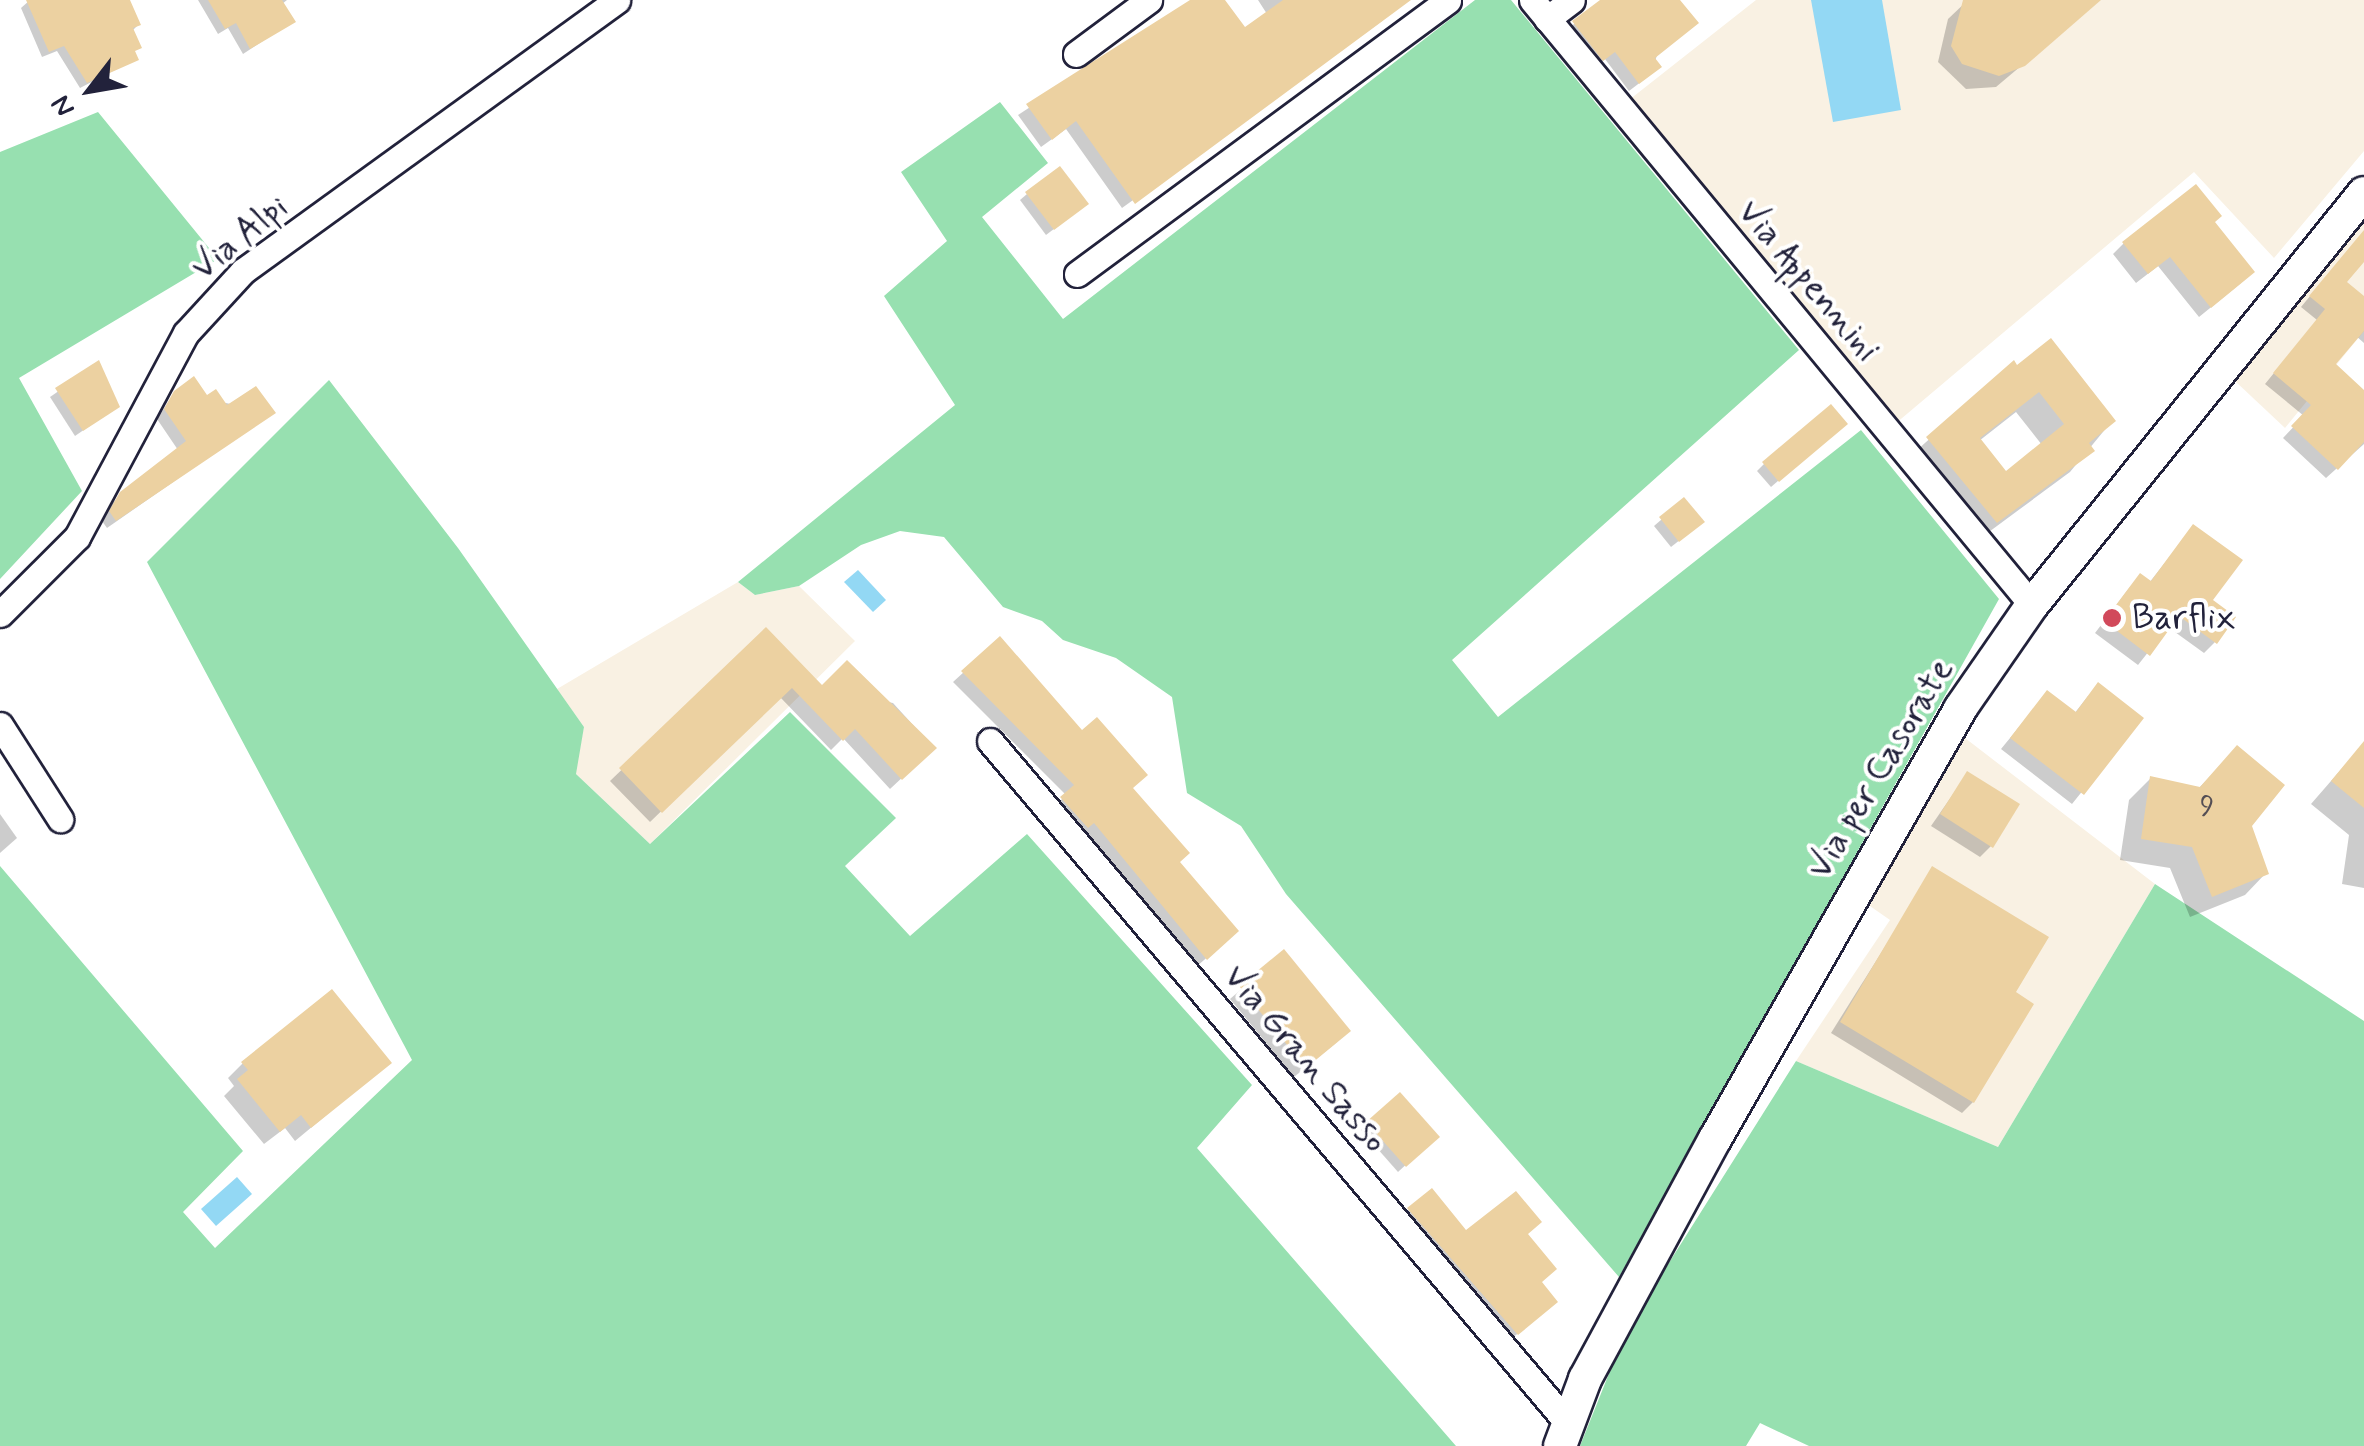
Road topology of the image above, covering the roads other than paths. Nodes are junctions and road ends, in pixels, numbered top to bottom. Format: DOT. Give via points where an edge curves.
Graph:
graph roads {
  1 [pos="617,0"];
  2 [pos="1149,0"];
  3 [pos="1448,0"];
  4 [pos="1572,0"];
  5 [pos="1540,9"];
  6 [pos="1076,54"];
  7 [pos="2364,193"];
  8 [pos="1077,274"];
  9 [pos="2032,605"];
  10 [pos="0,614"];
  11 [pos="0,724"];
  12 [pos="990,741"];
  13 [pos="60,820"];
  14 [pos="1564,1434"];
  1 -- 10 [label="street, Via Alpi" via="244,272 186,333 77,537"];
  2 -- 6 [label="street"];
  3 -- 8 [label="street"];
  4 -- 5 [label="street"];
  5 -- 9 [label="street, Via Appennini"];
  7 -- 9 [label="street, Via per Casorate"];
  9 -- 14 [label="street, Via per Casorate" via="1960,709 1766,1046"];
  11 -- 13 [label="street"];
  12 -- 14 [label="street, Via Gran Sasso"];
}
